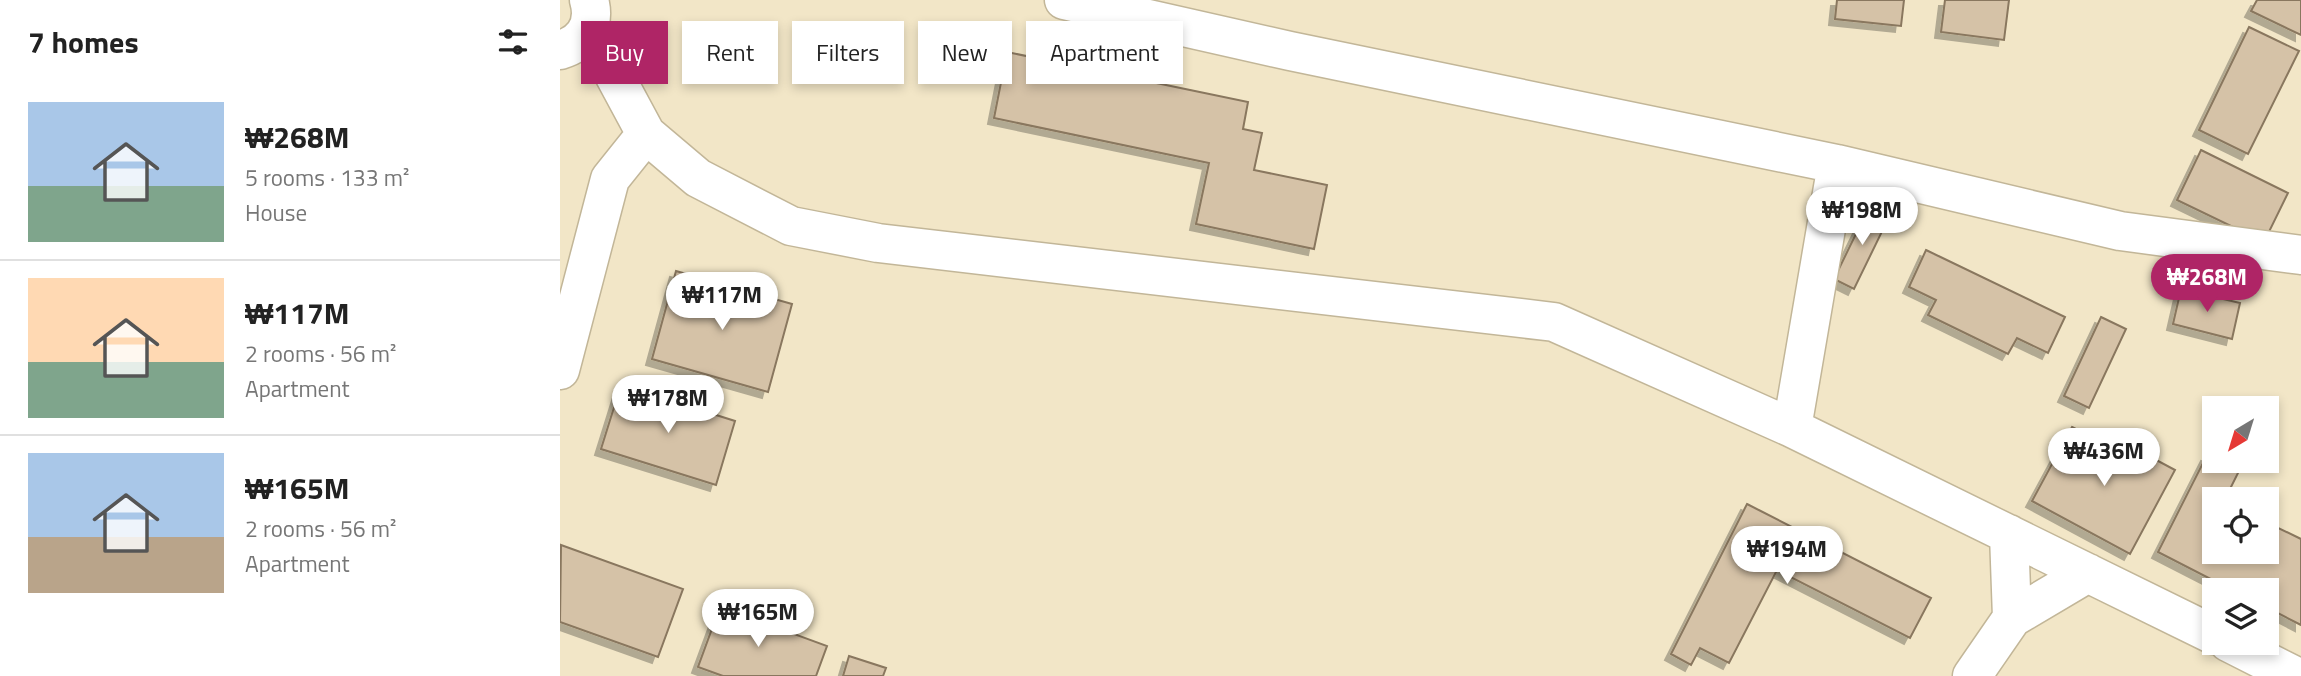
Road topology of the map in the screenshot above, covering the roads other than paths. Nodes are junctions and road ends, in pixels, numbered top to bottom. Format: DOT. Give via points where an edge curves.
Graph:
graph roads {
  1 [pos="1064,0"];
  2 [pos="579,26"];
  3 [pos="646,134"];
  4 [pos="1836,164"];
  5 [pos="2301,255"];
  6 [pos="560,370"];
  7 [pos="1792,428"];
  8 [pos="2009,534"];
  9 [pos="2088,573"];
  10 [pos="2012,618"];
  11 [pos="2202,629"];
  12 [pos="2254,655"];
  13 [pos="1972,676"];
  14 [pos="2295,676"];
  1 -- 4 [label="lane"];
  2 -- 3 [label="lane"];
  3 -- 6 [label="lane" via="610,179"];
  3 -- 7 [label="lane" via="698,178 791,226 878,243 1554,322"];
  4 -- 5 [label="lane" via="2120,231"];
  4 -- 7 [label="lane"];
  7 -- 8 [label="lane"];
  8 -- 9 [label="lane"];
  8 -- 10 [label="lane"];
  9 -- 10 [label="lane"];
  9 -- 11 [label="lane"];
  10 -- 13 [label="lane"];
  12 -- 14 [label="lane"];
}
